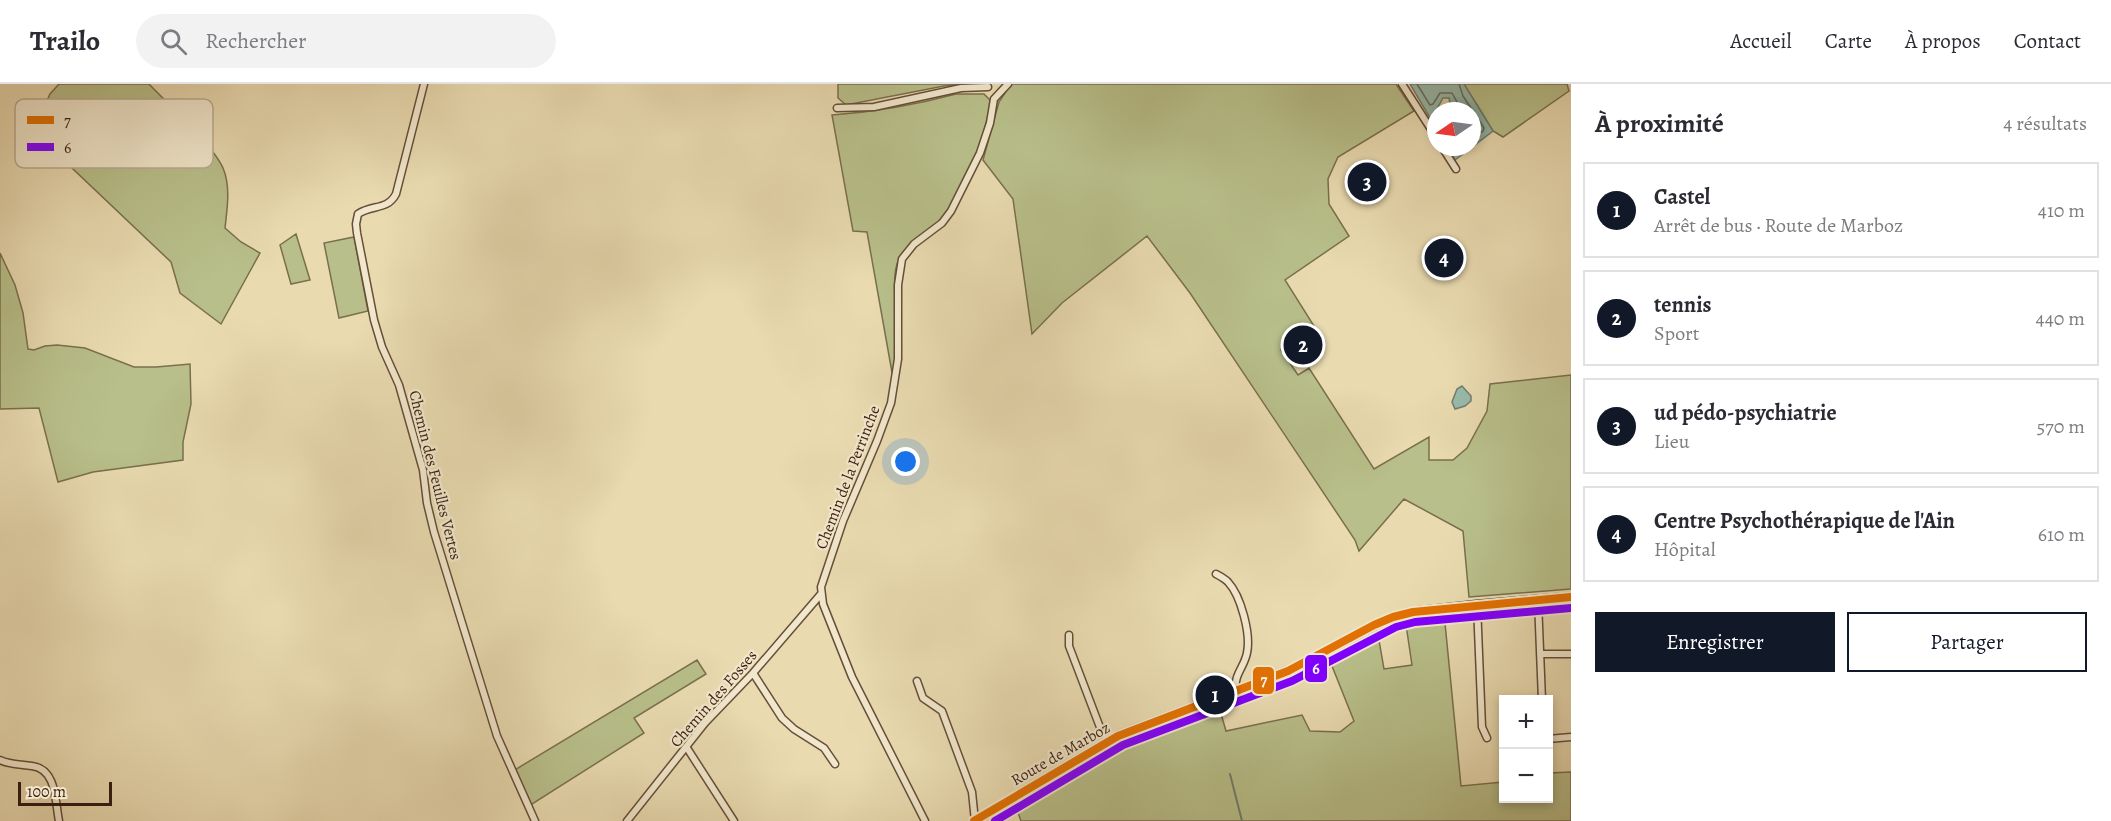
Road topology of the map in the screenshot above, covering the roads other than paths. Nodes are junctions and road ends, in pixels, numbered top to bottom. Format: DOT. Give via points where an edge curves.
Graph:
graph roads {
  1 [pos="424,84"];
  2 [pos="1008,84"];
  3 [pos="1402,84"];
  4 [pos="987,86"];
  5 [pos="994,99"];
  6 [pos="837,108"];
  7 [pos="1427,123"];
  8 [pos="1448,156"];
  9 [pos="1456,169"];
  10 [pos="1216,574"];
  11 [pos="821,594"];
  12 [pos="1571,597"];
  13 [pos="1538,601"];
  14 [pos="1571,602"];
  15 [pos="1477,605"];
  16 [pos="1069,635"];
  17 [pos="1540,654"];
  18 [pos="1571,654"];
  19 [pos="753,673"];
  20 [pos="917,681"];
  21 [pos="1236,692"];
  22 [pos="1542,695"];
  23 [pos="1571,737"];
  24 [pos="1487,738"];
  25 [pos="1553,739"];
  26 [pos="1107,741"];
  27 [pos="687,748"];
  28 [pos="0,760"];
  29 [pos="835,764"];
  30 [pos="59,821"];
  31 [pos="535,821"];
  32 [pos="627,821"];
  33 [pos="734,821"];
  34 [pos="925,821"];
  35 [pos="975,821"];
  1 -- 31 [label="street, Chemin des Feuilles Vertes" via="396,194 388,205 358,214 357,233 374,320 396,377 423,470 434,532 497,736"];
  2 -- 5 [label="street"];
  3 -- 7 [label="street"];
  4 -- 5 [label="street"];
  4 -- 6 [label="street" via="882,106"];
  5 -- 11 [label="street, Chemin de la Perrinche" via="980,153 957,202 942,223 914,244 902,259 898,358 891,403 843,521"];
  8 -- 9 [label="street"];
  10 -- 21 [label="street" via="1233,589 1246,623 1247,652 1236,674"];
  11 -- 19 [label="street, Chemin des Fosses"];
  11 -- 34 [label="street" via="861,697"];
  12 -- 13 [label="main road, Route de Marboz"];
  13 -- 14 [label="main road, Route de Marboz"];
  13 -- 15 [label="main road, Route de Marboz"];
  13 -- 17 [label="street"];
  15 -- 21 [label="main road, Route de Marboz" via="1393,617 1295,668"];
  15 -- 24 [label="street" via="1482,727"];
  16 -- 26 [label="street" via="1069,646"];
  17 -- 18 [label="street"];
  17 -- 22 [label="street"];
  19 -- 27 [label="street, Chemin des Fosses" via="705,723"];
  19 -- 29 [label="street" via="787,723 824,748"];
  20 -- 35 [label="street" via="923,698 942,711 972,792"];
  21 -- 26 [label="main road, Route de Marboz"];
  23 -- 25 [label="street"];
  26 -- 35 [label="main road, Route de Marboz"];
  27 -- 32 [label="street, Chemin des Fosses"];
  27 -- 33 [label="street"];
  28 -- 30 [label="street" via="36,766 46,772 53,786"];
}
